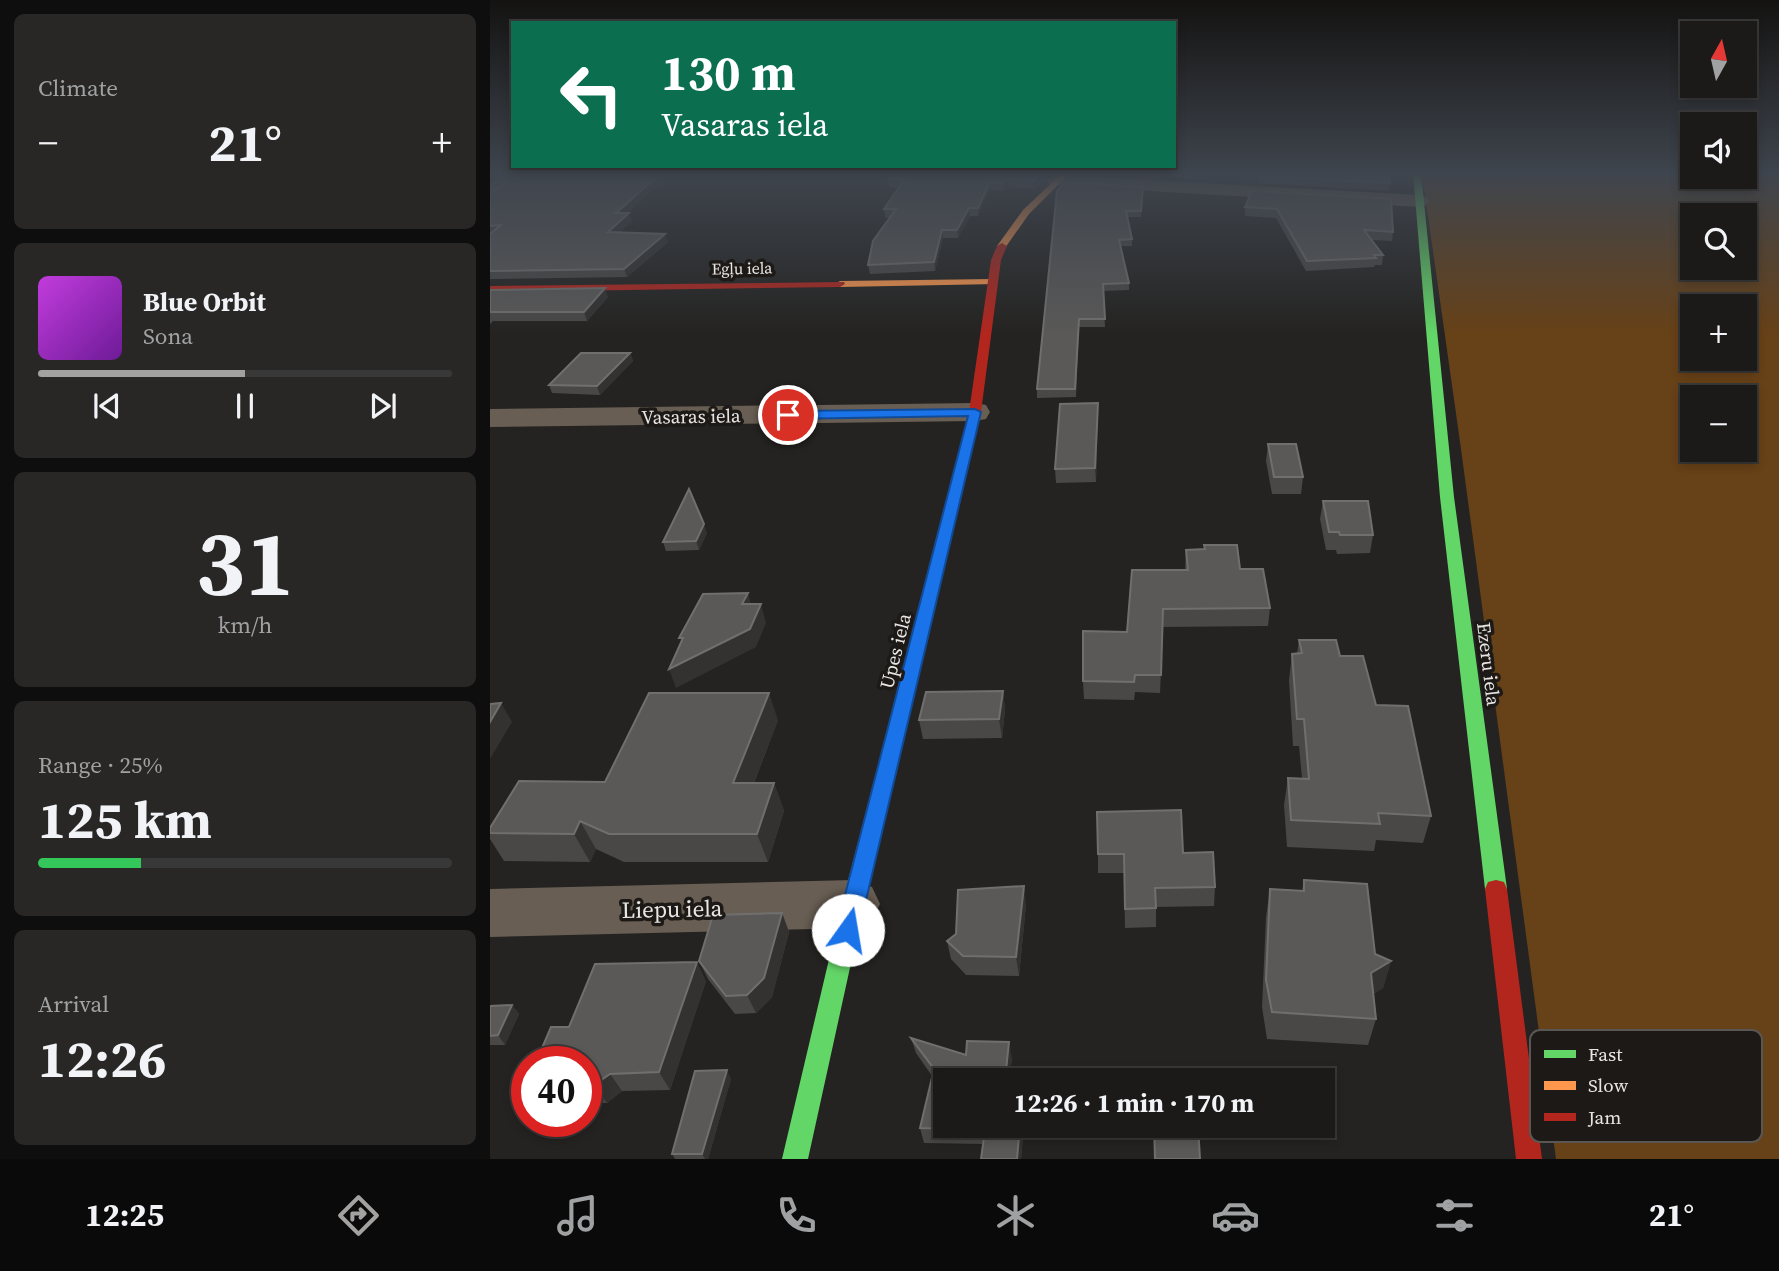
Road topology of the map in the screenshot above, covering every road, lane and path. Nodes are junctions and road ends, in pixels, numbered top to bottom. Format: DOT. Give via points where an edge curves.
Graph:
graph roads {
  1 [pos="1014,227"];
  2 [pos="1421,227"];
  3 [pos="993,282"];
  4 [pos="490,289"];
  5 [pos="975,412"];
  6 [pos="490,418"];
  7 [pos="853,904"];
  8 [pos="490,913"];
  9 [pos="795,1159"];
  10 [pos="1529,1159"];
  1 -- 3 [label="street, Upes iela" via="1002,244"];
  2 -- 10 [label="street, Ezeru iela" via="1447,497"];
  3 -- 4 [label="street, Egļu iela"];
  3 -- 5 [label="street, Upes iela"];
  5 -- 6 [label="street, Vasaras iela"];
  5 -- 7 [label="street, Upes iela"];
  7 -- 8 [label="street, Liepu iela"];
  7 -- 9 [label="street, Upes iela"];
}
